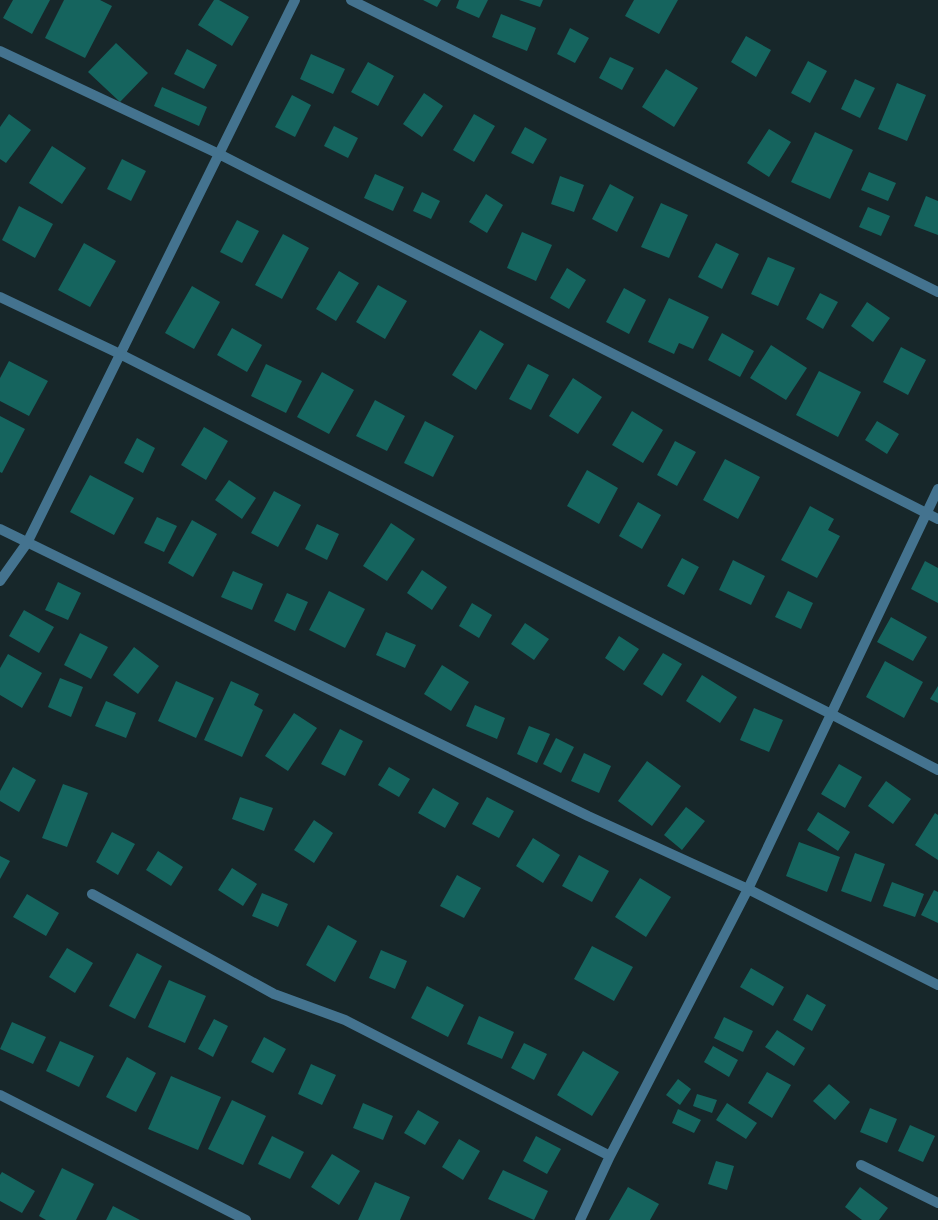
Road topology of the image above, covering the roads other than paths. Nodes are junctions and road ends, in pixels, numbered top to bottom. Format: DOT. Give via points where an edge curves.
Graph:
graph roads {
  1 [pos="295,0"];
  2 [pos="351,0"];
  3 [pos="0,51"];
  4 [pos="219,154"];
  5 [pos="938,292"];
  6 [pos="0,297"];
  7 [pos="120,354"];
  8 [pos="938,489"];
  9 [pos="926,513"];
  10 [pos="938,519"];
  11 [pos="0,529"];
  12 [pos="27,543"];
  13 [pos="0,581"];
  14 [pos="831,714"];
  15 [pos="938,770"];
  16 [pos="748,890"];
  17 [pos="92,894"];
  18 [pos="938,985"];
  19 [pos="0,1095"];
  20 [pos="610,1156"];
  21 [pos="862,1165"];
  22 [pos="938,1203"];
  23 [pos="246,1220"];
  24 [pos="580,1220"];
  1 -- 4 [label="street"];
  2 -- 5 [label="street"];
  3 -- 4 [label="street"];
  4 -- 7 [label="street"];
  4 -- 9 [label="street"];
  6 -- 7 [label="street"];
  7 -- 12 [label="street"];
  7 -- 14 [label="street"];
  8 -- 9 [label="street"];
  9 -- 10 [label="street"];
  9 -- 14 [label="street"];
  11 -- 12 [label="street"];
  12 -- 13 [label="street"];
  12 -- 16 [label="street" via="588,816"];
  14 -- 15 [label="street"];
  14 -- 16 [label="street"];
  16 -- 18 [label="street"];
  16 -- 20 [label="street"];
  17 -- 20 [label="street" via="274,994 345,1020"];
  19 -- 23 [label="street"];
  20 -- 24 [label="street"];
  21 -- 22 [label="street"];
}
